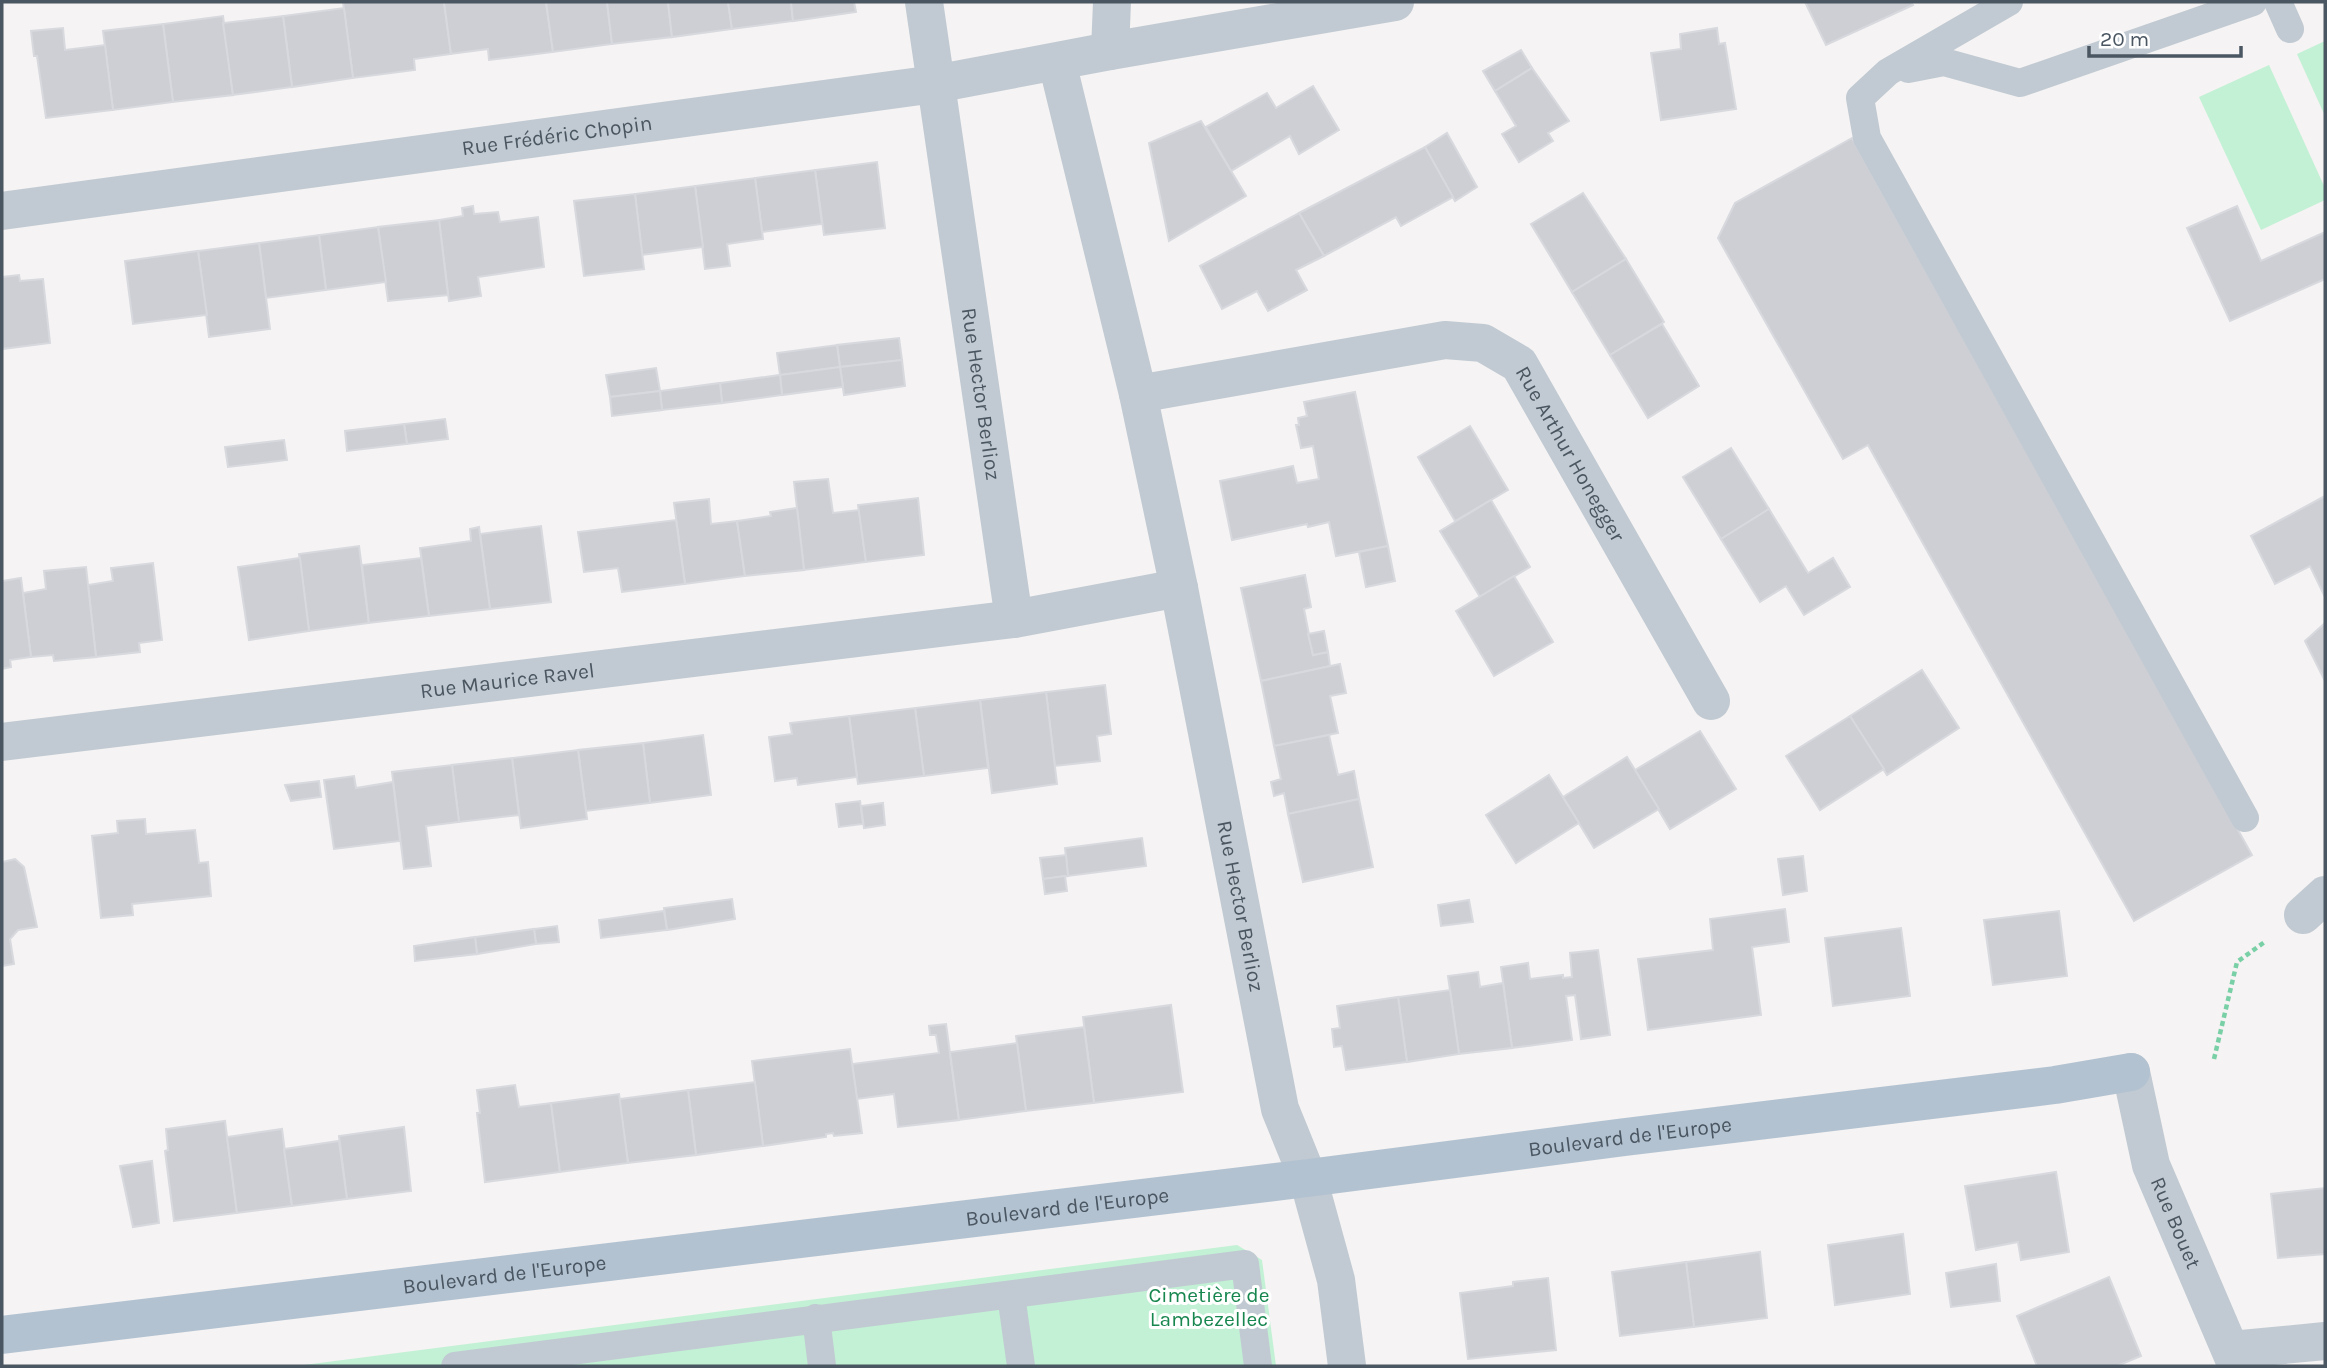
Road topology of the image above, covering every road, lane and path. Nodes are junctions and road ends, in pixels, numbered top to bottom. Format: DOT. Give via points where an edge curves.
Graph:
graph roads {
  1 [pos="924,2"];
  2 [pos="1112,2"];
  3 [pos="1395,2"];
  4 [pos="2009,2"];
  5 [pos="2253,2"];
  6 [pos="2278,2"];
  7 [pos="2290,29"];
  8 [pos="1110,51"];
  9 [pos="1057,62"];
  10 [pos="1888,72"];
  11 [pos="935,84"];
  12 [pos="2,211"];
  13 [pos="1138,394"];
  14 [pos="1179,588"];
  15 [pos="1014,619"];
  16 [pos="1711,701"];
  17 [pos="2,742"];
  18 [pos="2245,818"];
  19 [pos="2314,905"];
  20 [pos="2214,1059"];
  21 [pos="2131,1072"];
  22 [pos="1308,1178"];
  23 [pos="1011,1295"];
  24 [pos="816,1318"];
  25 [pos="2,1335"];
  26 [pos="2325,1341"];
  27 [pos="608,1356"];
  28 [pos="2234,1358"];
  29 [pos="455,1366"];
  30 [pos="822,1366"];
  31 [pos="1021,1366"];
  32 [pos="1258,1366"];
  33 [pos="1347,1366"];
  1 -- 11 [label="street, Rue Hector Berlioz"];
  2 -- 8 [label="street"];
  3 -- 8 [label="street, Rue Frédéric Chopin"];
  4 -- 10 [label="lane"];
  5 -- 10 [label="lane" via="2020,83 1944,62"];
  6 -- 7 [label="lane"];
  8 -- 9 [label="street, Rue Frédéric Chopin"];
  9 -- 11 [label="street, Rue Frédéric Chopin"];
  9 -- 13 [label="street, Rue Hector Berlioz"];
  10 -- 18 [label="lane" via="1860,98 1867,138"];
  11 -- 12 [label="street, Rue Frédéric Chopin"];
  11 -- 15 [label="street, Rue Hector Berlioz"];
  13 -- 14 [label="street, Rue Hector Berlioz"];
  13 -- 16 [label="street, Rue Arthur Honegger" via="1445,340 1483,343 1519,363"];
  14 -- 15 [label="street"];
  14 -- 22 [label="street, Rue Hector Berlioz" via="1277,1097"];
  15 -- 17 [label="street, Rue Maurice Ravel"];
  19 -- 20 [label="path" via="2237,962"];
  21 -- 22 [label="main road, Boulevard de l'Europe"];
  21 -- 28 [label="street, Rue Bouet" via="2151,1165"];
  22 -- 25 [label="main road, Boulevard de l'Europe"];
  22 -- 33 [label="street, Rue Hector Berlioz" via="1336,1280"];
  23 -- 24 [label="lane"];
  23 -- 31 [label="lane"];
  23 -- 32 [label="lane" via="1245,1264"];
  24 -- 27 [label="lane"];
  24 -- 30 [label="lane"];
  26 -- 28 [label="street"];
  27 -- 29 [label="lane"];
}
